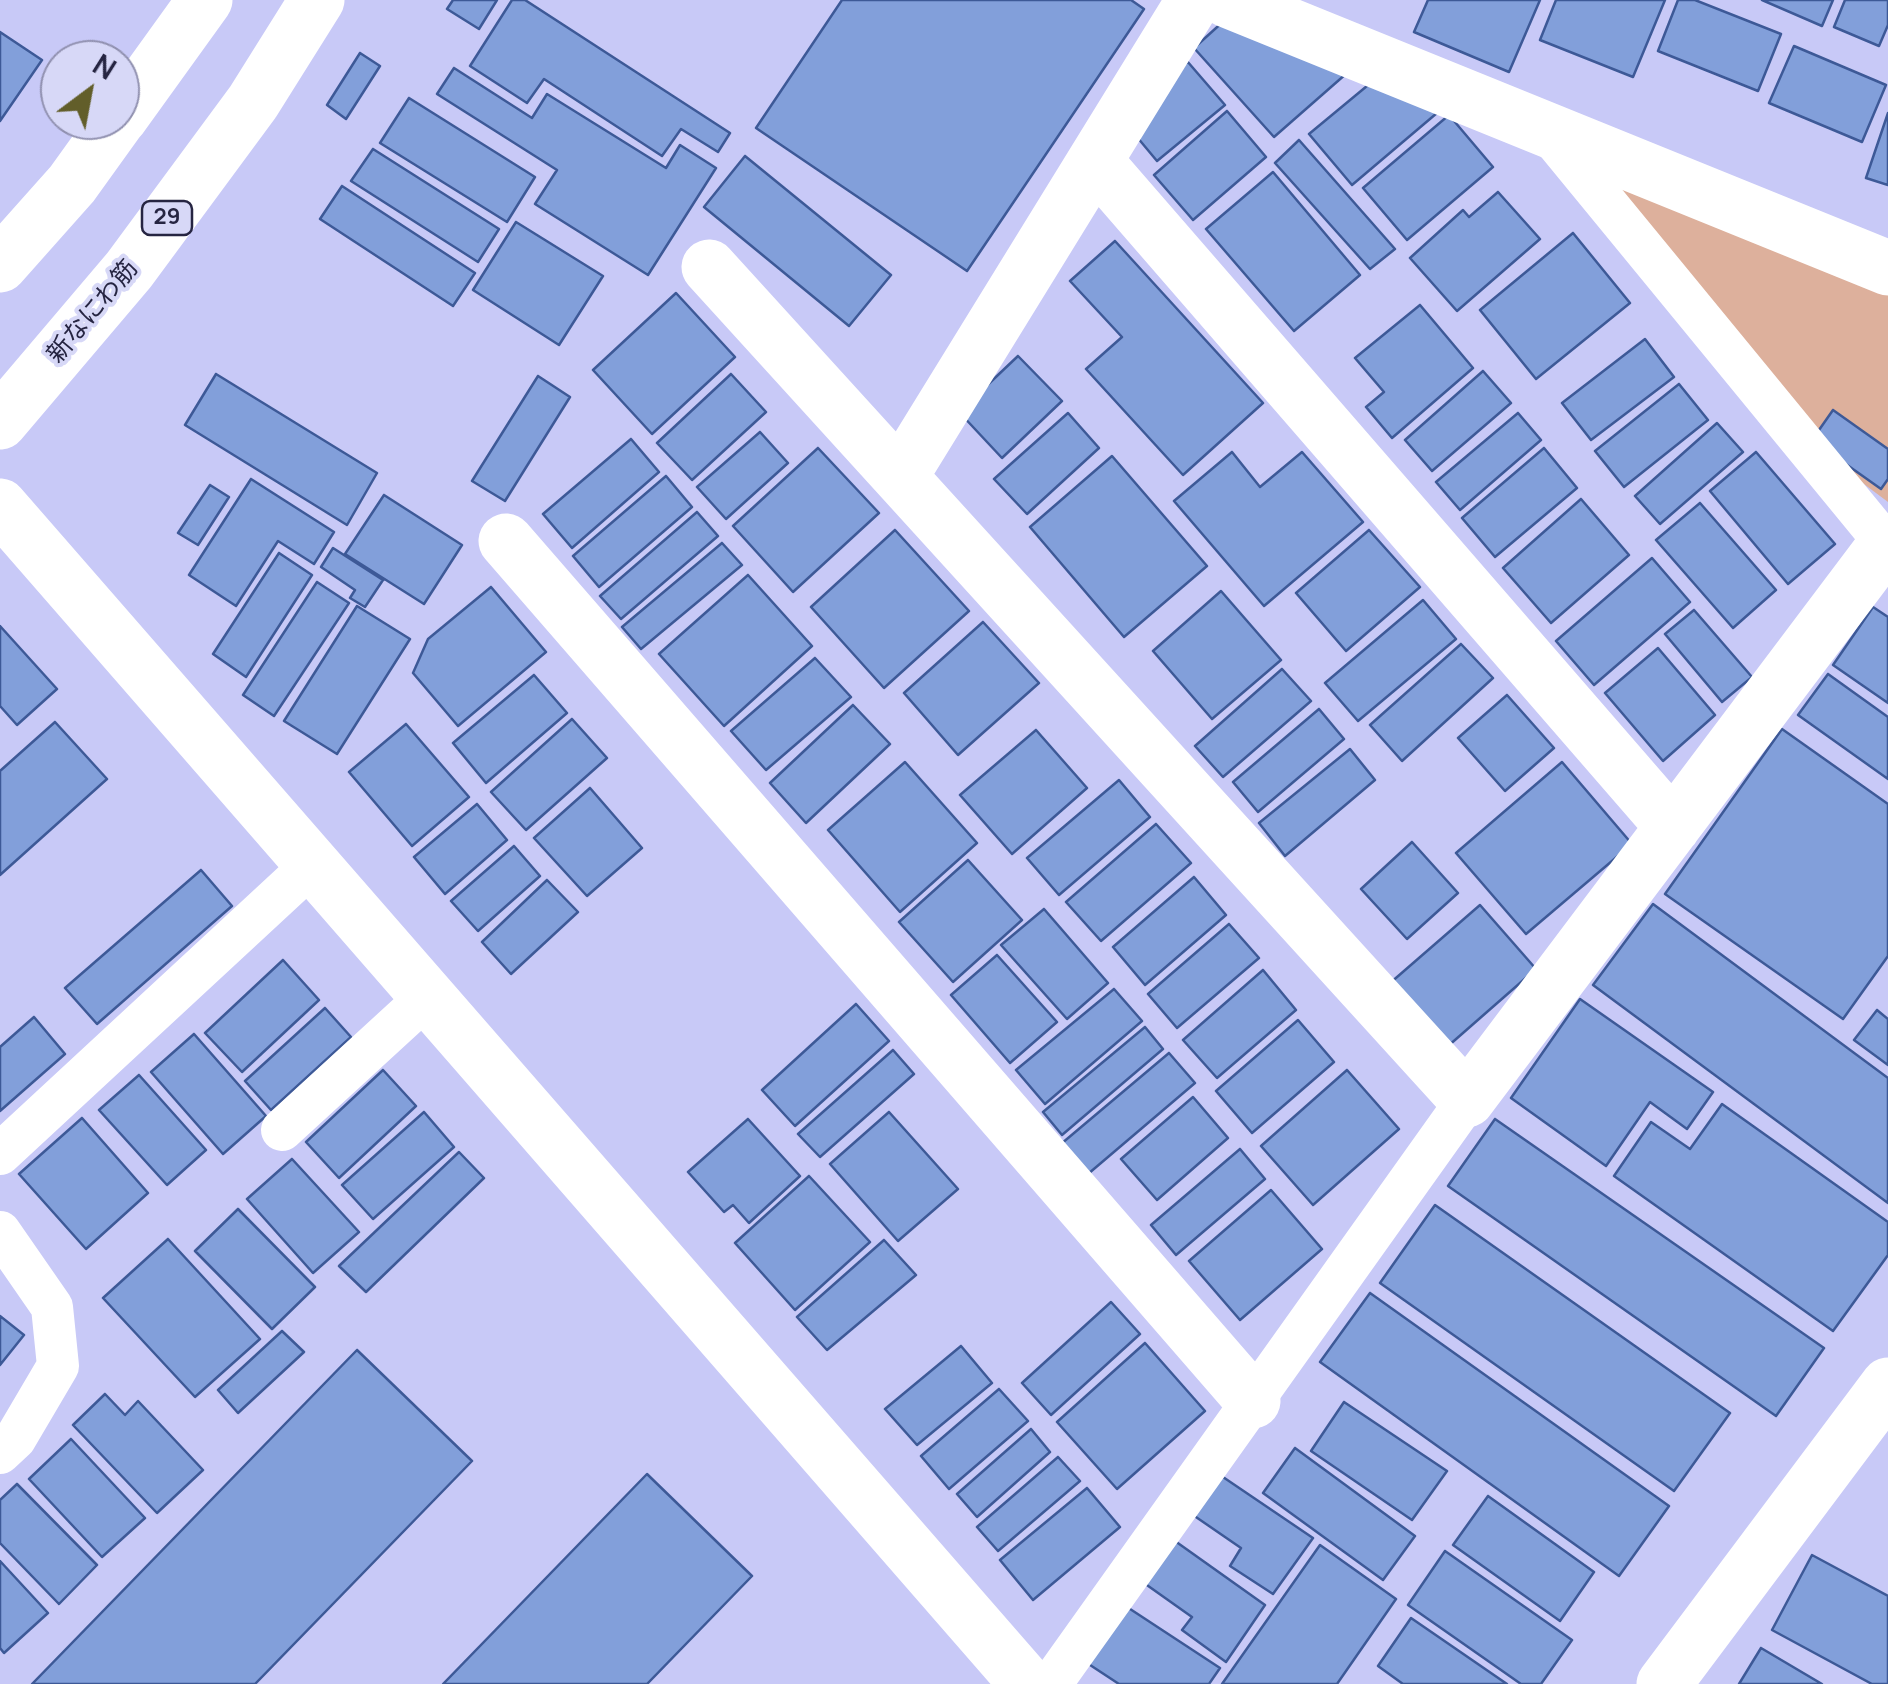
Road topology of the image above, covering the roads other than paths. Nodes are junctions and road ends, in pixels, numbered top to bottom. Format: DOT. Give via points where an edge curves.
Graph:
graph roads {
  1 [pos="205,0"];
  2 [pos="317,0"];
  3 [pos="1194,0"];
  4 [pos="1227,0"];
  5 [pos="140,90"];
  6 [pos="1546,130"];
  7 [pos="104,140"];
  8 [pos="1094,161"];
  9 [pos="0,265"];
  10 [pos="709,266"];
  11 [pos="1888,268"];
  12 [pos="0,422"];
  13 [pos="900,477"];
  14 [pos="0,506"];
  15 [pos="506,541"];
  16 [pos="1887,543"];
  17 [pos="1673,827"];
  18 [pos="313,864"];
  19 [pos="427,997"];
  20 [pos="1467,1100"];
  21 [pos="282,1130"];
  22 [pos="0,1154"];
  23 [pos="0,1232"];
  24 [pos="1888,1386"];
  25 [pos="1253,1401"];
  26 [pos="0,1453"];
  27 [pos="1026,1684"];
  28 [pos="1052,1684"];
  29 [pos="1664,1684"];
  1 -- 5 [label="street"];
  2 -- 12 [label="street, 新なにわ筋 / 29" via="253,102 129,270"];
  3 -- 8 [label="street"];
  4 -- 6 [label="street"];
  6 -- 11 [label="street"];
  6 -- 16 [label="lane"];
  7 -- 9 [label="street"];
  8 -- 13 [label="street"];
  8 -- 17 [label="street"];
  10 -- 13 [label="street"];
  13 -- 20 [label="street"];
  14 -- 18 [label="street"];
  15 -- 25 [label="street"];
  16 -- 17 [label="street"];
  17 -- 20 [label="street"];
  18 -- 19 [label="street"];
  18 -- 22 [label="lane"];
  19 -- 21 [label="lane"];
  19 -- 27 [label="street"];
  20 -- 25 [label="lane"];
  23 -- 26 [label="lane" via="52,1306 58,1366"];
  24 -- 29 [label="street"];
  25 -- 28 [label="lane"];
}
